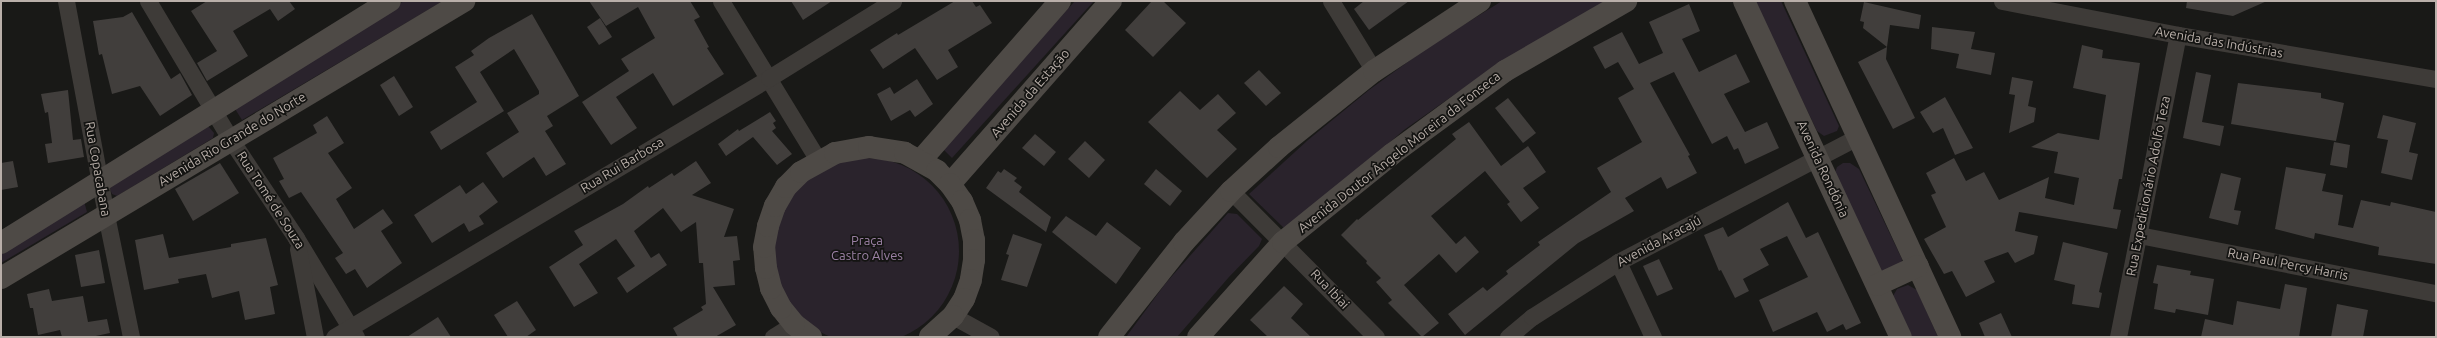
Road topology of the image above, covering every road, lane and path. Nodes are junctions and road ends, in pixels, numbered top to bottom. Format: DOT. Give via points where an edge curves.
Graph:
graph roads {
  1 [pos="66,1"];
  2 [pos="148,1"];
  3 [pos="390,1"];
  4 [pos="464,1"];
  5 [pos="721,1"];
  6 [pos="893,1"];
  7 [pos="1060,1"];
  8 [pos="1111,1"];
  9 [pos="1331,1"];
  10 [pos="1480,1"];
  11 [pos="1626,1"];
  12 [pos="1744,1"];
  13 [pos="1795,1"];
  14 [pos="2002,1"];
  15 [pos="2178,35"];
  16 [pos="1374,71"];
  17 [pos="769,78"];
  18 [pos="2435,83"];
  19 [pos="213,110"];
  20 [pos="1857,137"];
  21 [pos="232,140"];
  22 [pos="1818,158"];
  23 [pos="818,160"];
  24 [pos="921,160"];
  25 [pos="100,182"];
  26 [pos="950,184"];
  27 [pos="1231,191"];
  28 [pos="106,215"];
  29 [pos="2139,235"];
  30 [pos="296,238"];
  31 [pos="1283,242"];
  32 [pos="1,243"];
  33 [pos="1618,262"];
  34 [pos="1918,266"];
  35 [pos="1,278"];
  36 [pos="1877,286"];
  37 [pos="2436,293"];
  38 [pos="953,316"];
  39 [pos="353,332"];
  40 [pos="802,333"];
  41 [pos="131,337"];
  42 [pos="315,337"];
  43 [pos="334,337"];
  44 [pos="773,337"];
  45 [pos="930,337"];
  46 [pos="991,337"];
  47 [pos="1109,337"];
  48 [pos="1198,337"];
  49 [pos="1376,337"];
  50 [pos="1508,337"];
  51 [pos="1653,337"];
  52 [pos="1901,337"];
  53 [pos="1950,337"];
  54 [pos="2118,337"];
  1 -- 25 [label="street, Rua Copacabana"];
  2 -- 19 [label="street, Rua Tomé de Souza"];
  3 -- 19 [label="street"];
  4 -- 21 [label="street, Avenida Rio Grande do Norte"];
  5 -- 17 [label="street"];
  6 -- 17 [label="street, Rua Rui Barbosa"];
  7 -- 24 [label="street"];
  8 -- 26 [label="street, Avenida da Estação"];
  9 -- 16 [label="street"];
  10 -- 16 [label="street"];
  11 -- 31 [label="street, Avenida Doutor Ângelo Moreira da Fonseca" via="1504,71 1392,154"];
  12 -- 22 [label="street, Avenida Rondônia"];
  13 -- 20 [label="street"];
  14 -- 15 [label="street, Avenida das Indústrias"];
  15 -- 18 [label="street, Avenida das Indústrias"];
  15 -- 29 [label="street, Rua Expedicionário Adolfo Teza"];
  16 -- 27 [label="street" via="1279,147"];
  17 -- 23 [label="street"];
  17 -- 39 [label="street, Rua Rui Barbosa"];
  19 -- 21 [label="street, Rua Tomé de Souza"];
  19 -- 25 [label="street"];
  20 -- 22 [label="street, Avenida Aracajú"];
  20 -- 34 [label="street"];
  21 -- 28 [label="street, Avenida Rio Grande do Norte"];
  21 -- 30 [label="street, Rua Tomé de Souza"];
  22 -- 33 [label="street, Avenida Aracajú"];
  22 -- 36 [label="street, Avenida Rondônia"];
  23 -- 24 [label="street" via="852,148 870,147 893,150"];
  23 -- 40 [label="street" via="801,172 786,188 775,206 764,247 771,288 781,308"];
  24 -- 26 [label="street"];
  25 -- 28 [label="street, Rua Copacabana"];
  25 -- 32 [label="street"];
  26 -- 38 [label="street" via="964,207 974,240 971,280 964,299"];
  27 -- 31 [label="street, Rua Ibiai"];
  27 -- 47 [label="street" via="1184,242"];
  28 -- 35 [label="street, Avenida Rio Grande do Norte"];
  28 -- 41 [label="street, Rua Copacabana"];
  29 -- 37 [label="street, Rua Paul Percy Harris"];
  29 -- 54 [label="street, Rua Expedicionário Adolfo Teza"];
  30 -- 39 [label="street, Rua Tomé de Souza"];
  30 -- 42 [label="street"];
  31 -- 48 [label="street, Avenida Doutor Ângelo Moreira da Fonseca"];
  31 -- 49 [label="street, Rua Ibiai"];
  33 -- 50 [label="street, Avenida Aracajú" via="1532,317"];
  33 -- 51 [label="street"];
  34 -- 36 [label="street"];
  34 -- 53 [label="street"];
  36 -- 52 [label="street, Avenida Rondônia"];
  38 -- 45 [label="street"];
  38 -- 46 [label="street"];
  39 -- 43 [label="street, Rua Rui Barbosa"];
  40 -- 44 [label="street"];
}
